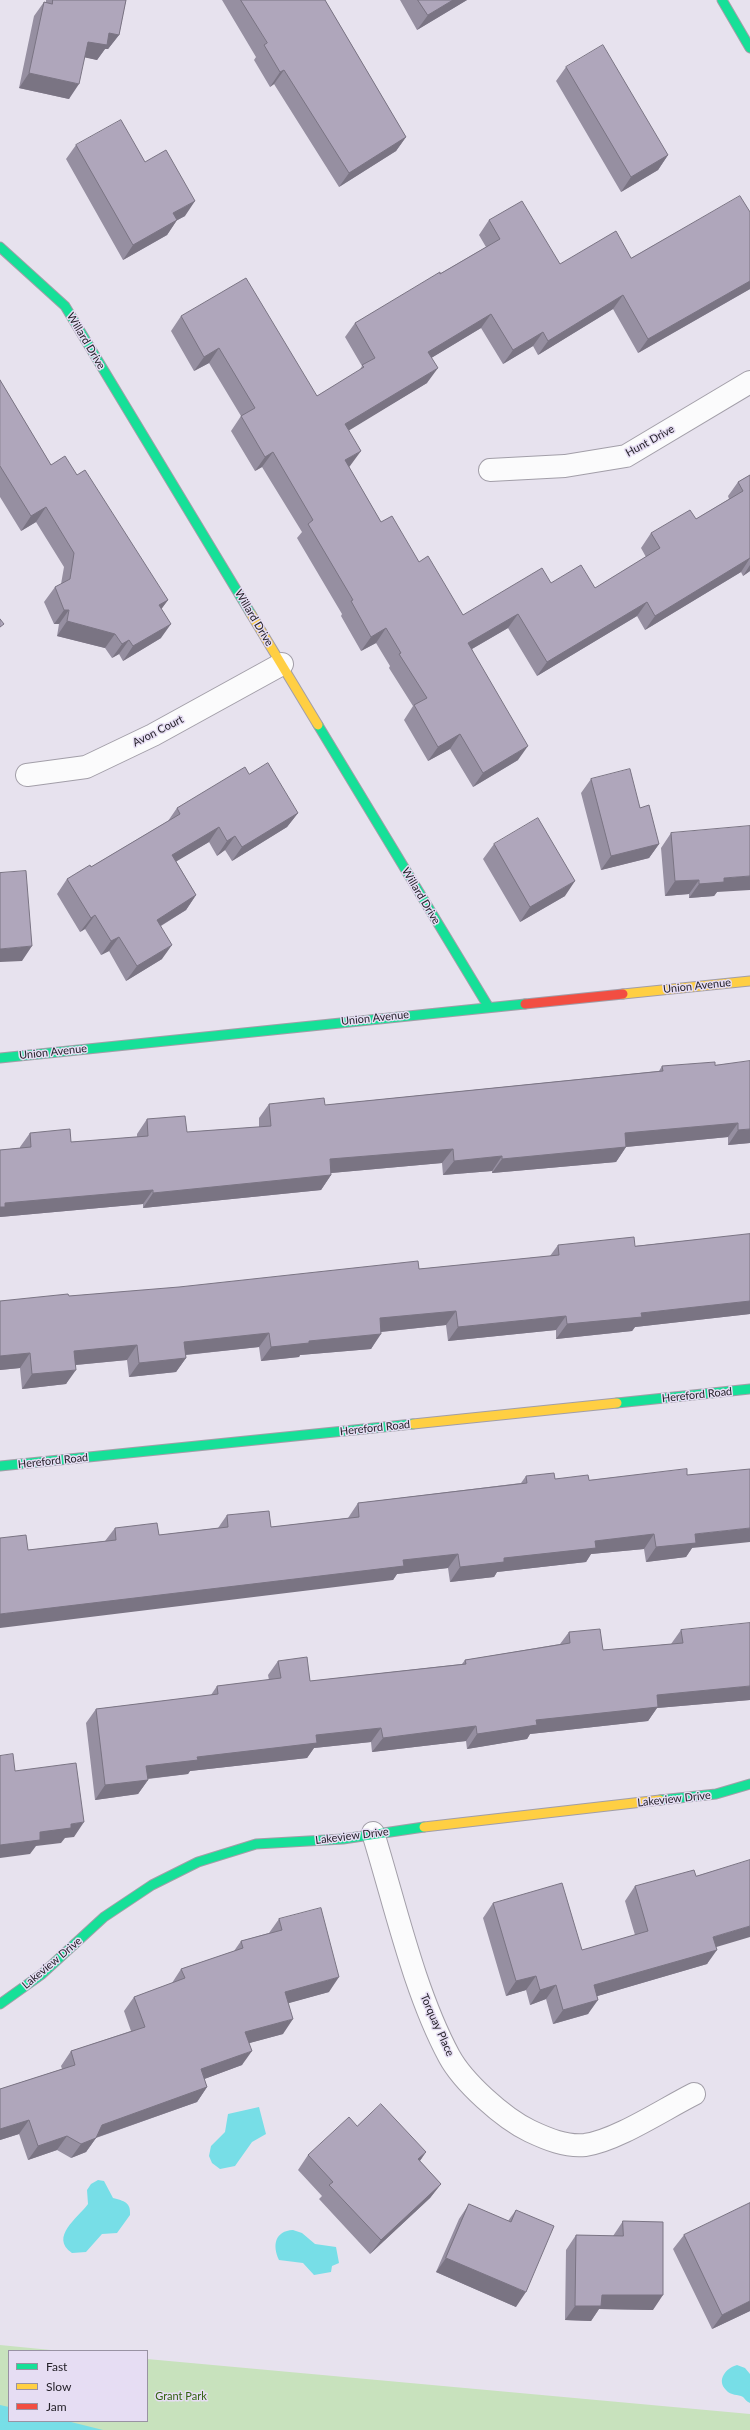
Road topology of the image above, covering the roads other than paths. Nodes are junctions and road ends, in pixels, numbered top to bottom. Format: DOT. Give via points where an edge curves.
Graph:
graph roads {
  1 [pos="722,0"];
  2 [pos="750,48"];
  3 [pos="0,247"];
  4 [pos="750,382"];
  5 [pos="490,470"];
  6 [pos="282,664"];
  7 [pos="27,775"];
  8 [pos="750,981"];
  9 [pos="488,1006"];
  10 [pos="0,1058"];
  11 [pos="750,1389"];
  12 [pos="0,1466"];
  13 [pos="750,1784"];
  14 [pos="374,1833"];
  15 [pos="0,2004"];
  16 [pos="694,2094"];
  1 -- 2 [label="street"];
  3 -- 6 [label="street, Willard Drive" via="65,306"];
  4 -- 5 [label="street, Hunt Drive" via="626,456 565,466"];
  6 -- 7 [label="street, Avon Court" via="153,735 86,767"];
  6 -- 9 [label="street, Willard Drive"];
  8 -- 9 [label="street, Union Avenue"];
  9 -- 10 [label="street, Union Avenue"];
  11 -- 12 [label="street, Hereford Road"];
  13 -- 14 [label="street, Lakeview Drive" via="716,1794"];
  14 -- 15 [label="street, Lakeview Drive" via="343,1839 256,1844 198,1862 152,1885 104,1917 42,1974"];
  14 -- 16 [label="street, Torquay Place" via="425,2001 449,2057 481,2096 524,2128 552,2141 583,2145 602,2142"];
}
